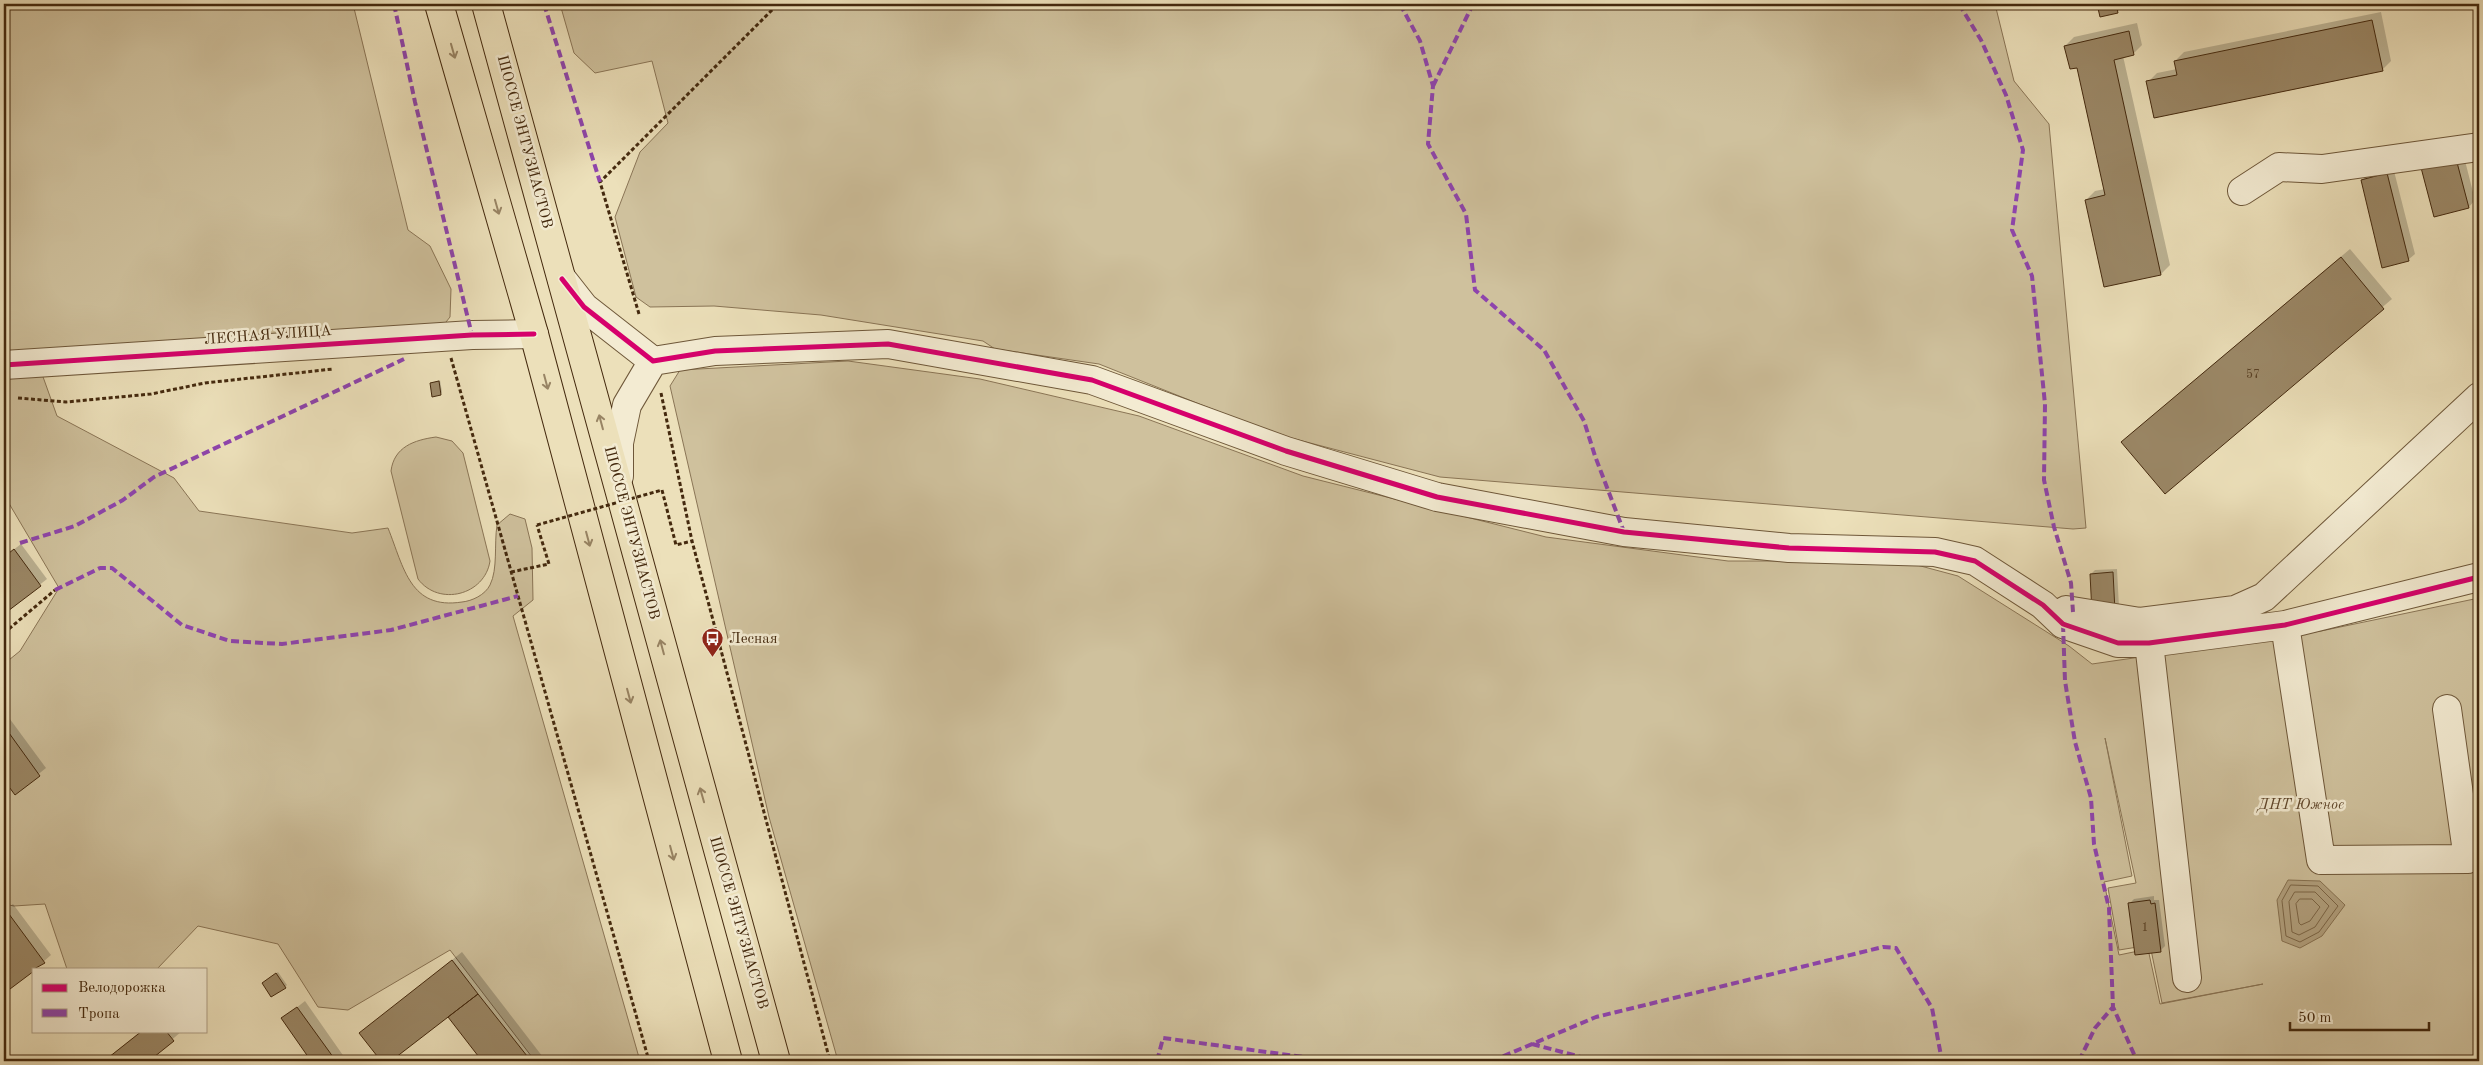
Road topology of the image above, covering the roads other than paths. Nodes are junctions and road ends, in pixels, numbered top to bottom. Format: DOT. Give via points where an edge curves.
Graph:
graph roads {
  1 [pos="439,4"];
  2 [pos="486,4"];
  3 [pos="2479,146"];
  4 [pos="2242,191"];
  5 [pos="562,280"];
  6 [pos="534,334"];
  7 [pos="653,361"];
  8 [pos="4,365"];
  9 [pos="2479,397"];
  10 [pos="619,488"];
  11 [pos="2479,577"];
  12 [pos="2043,605"];
  13 [pos="2285,625"];
  14 [pos="2149,643"];
  15 [pos="2446,709"];
  16 [pos="2187,978"];
  17 [pos="728,1061"];
  18 [pos="776,1061"];
  1 -- 6 [label="highway, one-way"];
  2 -- 5 [label="highway, ШОССЕ ЭНТУЗИАСТОВ"];
  3 -- 4 [label="street" via="2322,169 2279,167"];
  5 -- 7 [label="street" via="584,307"];
  10 -- 5 [label="highway, ШОССЕ ЭНТУЗИАСТОВ, one-way"];
  6 -- 8 [label="street, ЛЕСНАЯ УЛИЦА" via="472,335"];
  6 -- 17 [label="highway, one-way"];
  7 -- 10 [label="street" via="627,405 619,443"];
  7 -- 12 [label="street" via="715,350 888,344 1092,380 1286,451 1437,497 1624,532 1789,548 1935,552 1975,562"];
  9 -- 12 [label="street" via="2264,597 2235,610 2140,622"];
  18 -- 10 [label="highway, ШОССЕ ЭНТУЗИАСТОВ, one-way"];
  11 -- 13 [label="street"];
  12 -- 14 [label="street" via="2063,624 2118,643"];
  13 -- 14 [label="street"];
  13 -- 15 [label="street" via="2321,860 2468,859"];
  14 -- 16 [label="street"];
}
